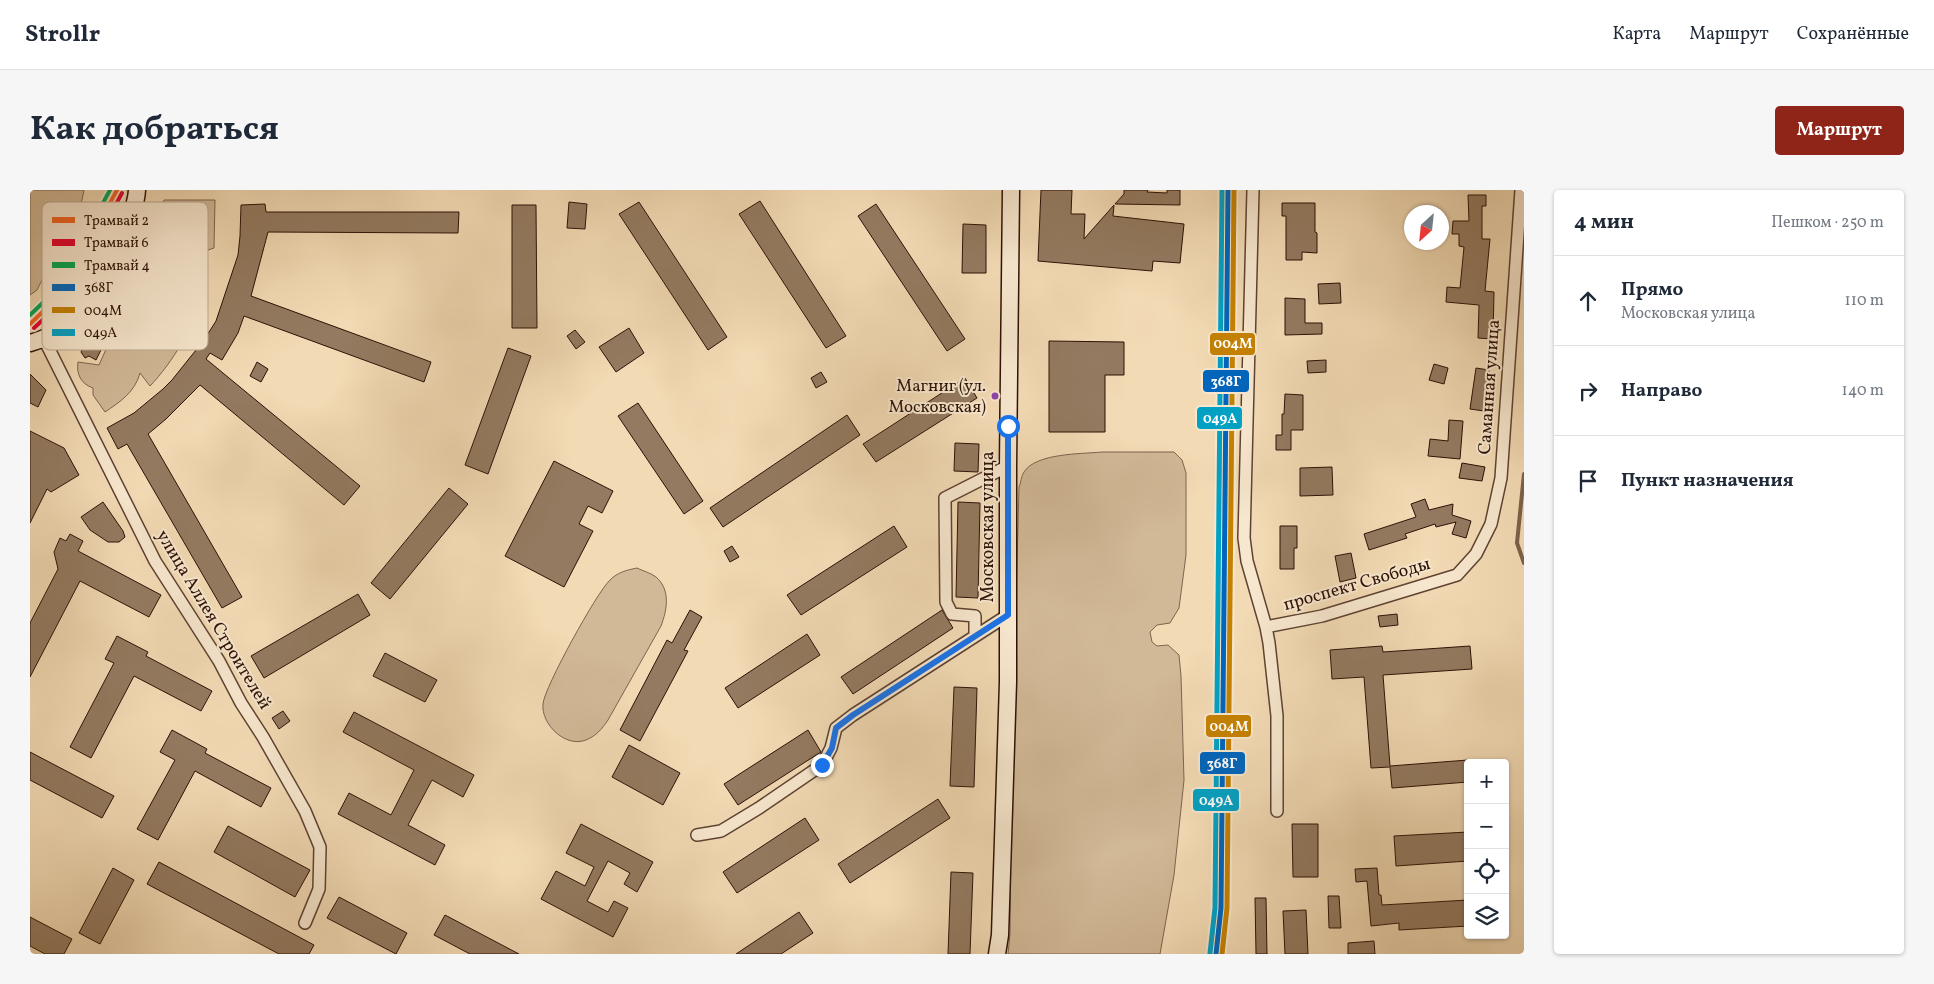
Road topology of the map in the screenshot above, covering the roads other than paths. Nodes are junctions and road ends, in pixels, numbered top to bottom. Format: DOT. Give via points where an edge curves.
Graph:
graph roads {
  1 [pos="1010,190"];
  2 [pos="1253,190"];
  3 [pos="1521,190"];
  4 [pos="37,341"];
  5 [pos="1008,466"];
  6 [pos="1457,575"];
  7 [pos="1008,615"];
  8 [pos="1266,627"];
  9 [pos="975,636"];
  10 [pos="1278,811"];
  11 [pos="697,835"];
  12 [pos="305,922"];
  13 [pos="997,954"];
  1 -- 5 [label="street, Московская улица"];
  2 -- 8 [label="street" via="1244,538 1247,561"];
  3 -- 6 [label="street, Саманная улица" via="1501,478 1491,524 1476,554"];
  4 -- 12 [label="street, улица Аллея Строителей" via="155,560 219,661 306,811 320,847 319,889"];
  5 -- 7 [label="street, Московская улица"];
  5 -- 9 [label="street" via="945,498 946,602 952,614 975,616"];
  6 -- 8 [label="street, проспект Свободы" via="1322,616"];
  7 -- 9 [label="street"];
  7 -- 13 [label="street, Московская улица"];
  8 -- 10 [label="street" via="1277,716"];
  9 -- 11 [label="street" via="836,728 832,748 822,765 721,831"];
}
